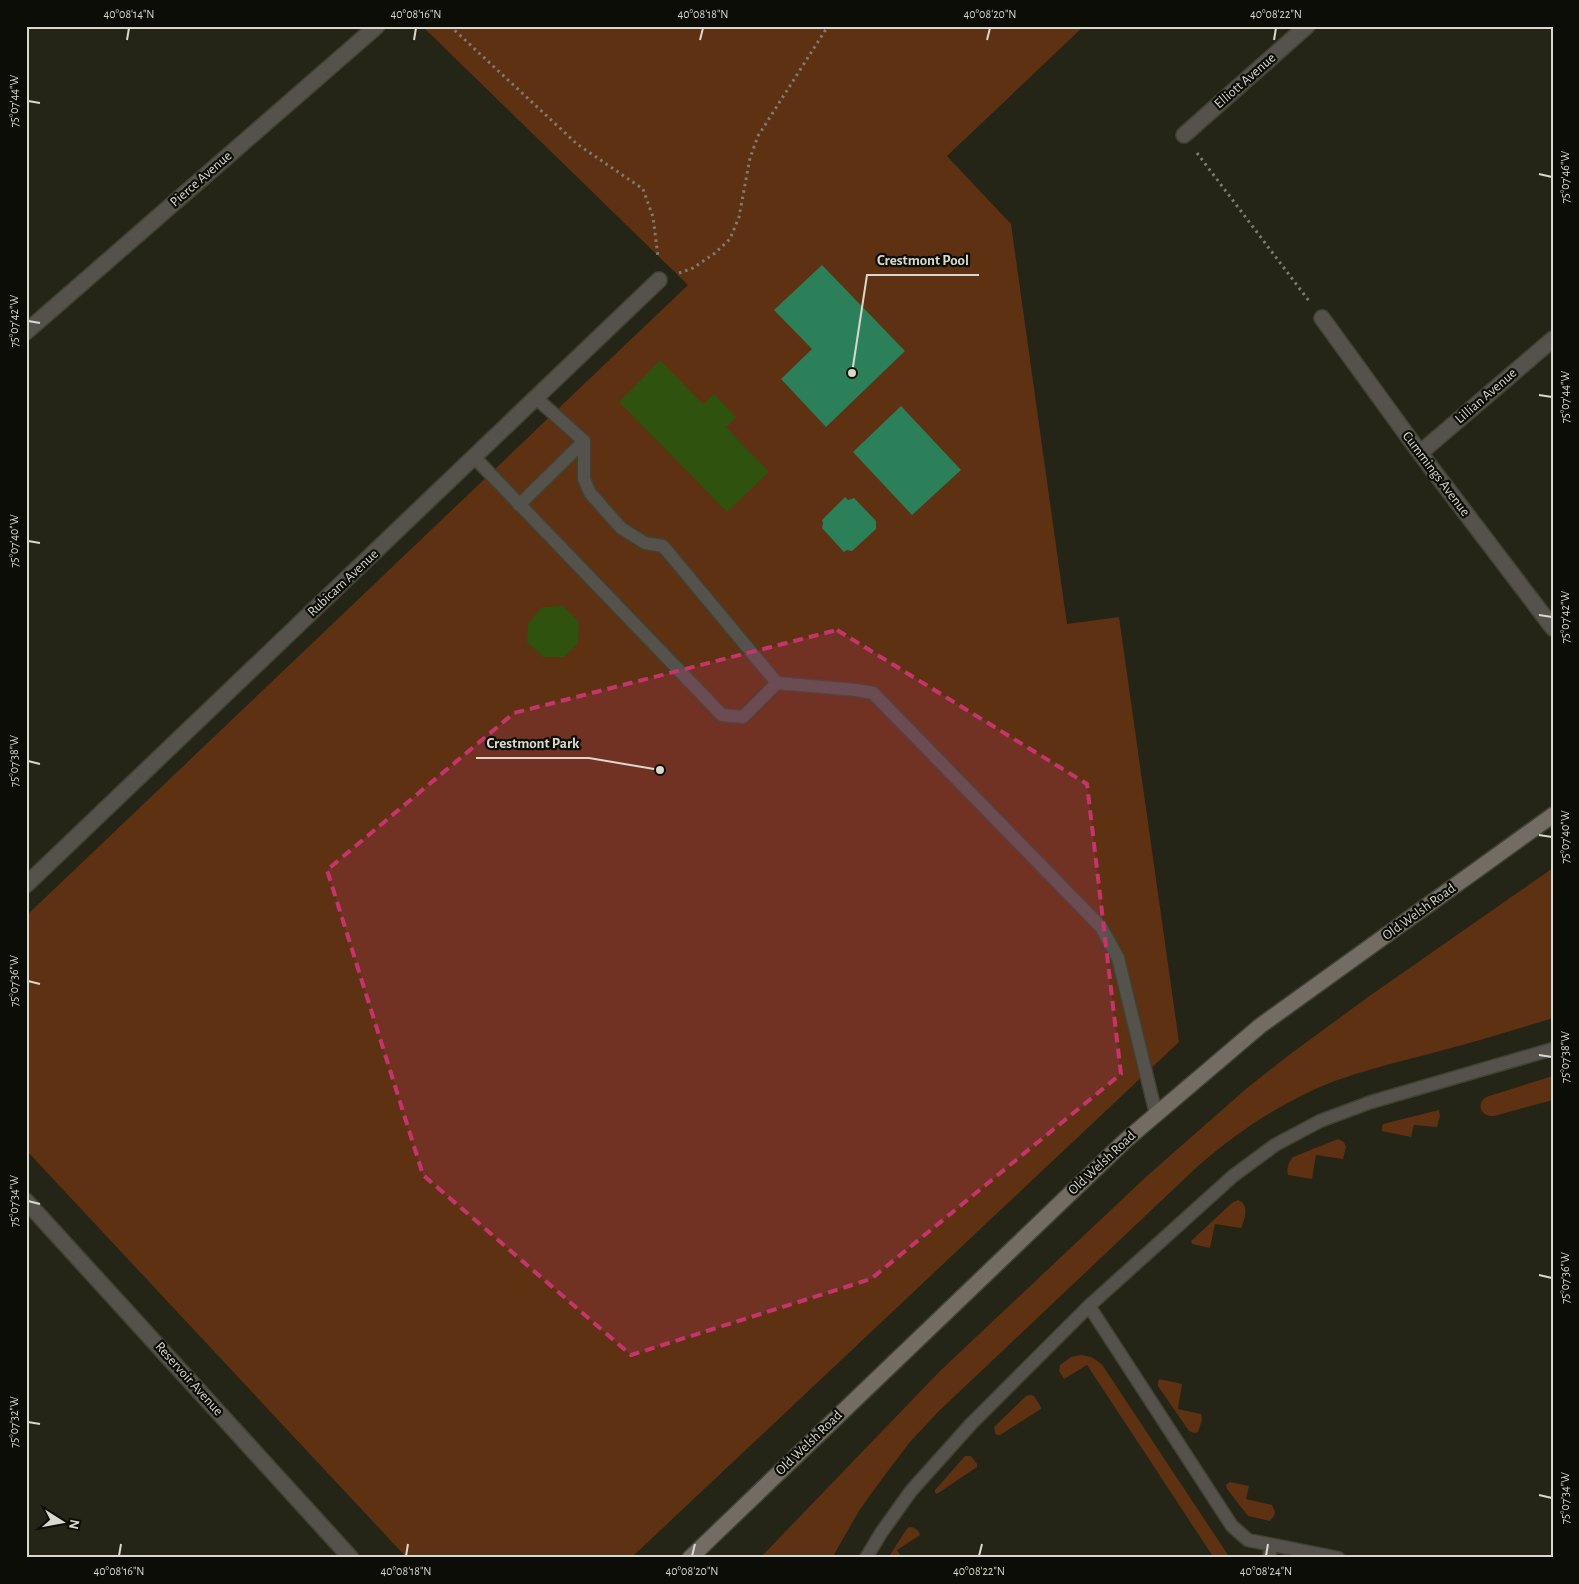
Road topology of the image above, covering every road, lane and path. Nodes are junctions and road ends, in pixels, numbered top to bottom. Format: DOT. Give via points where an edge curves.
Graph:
graph roads {
  1 [pos="377,26"];
  2 [pos="450,26"];
  3 [pos="828,26"];
  4 [pos="1307,26"];
  5 [pos="1184,135"];
  6 [pos="659,280"];
  7 [pos="1322,318"];
  8 [pos="26,332"];
  9 [pos="1553,339"];
  10 [pos="536,398"];
  11 [pos="584,441"];
  12 [pos="1420,453"];
  13 [pos="474,457"];
  14 [pos="519,505"];
  15 [pos="1553,628"];
  16 [pos="777,684"];
  17 [pos="1553,815"];
  18 [pos="1553,826"];
  19 [pos="1533,829"];
  20 [pos="26,885"];
  21 [pos="1553,1049"];
  22 [pos="1156,1114"];
  23 [pos="26,1201"];
  24 [pos="1089,1306"];
  25 [pos="1272,1545"];
  26 [pos="351,1558"];
  27 [pos="690,1558"];
  28 [pos="866,1558"];
  29 [pos="1269,1558"];
  30 [pos="1338,1558"];
  1 -- 8 [label="street, Pierce Avenue"];
  2 -- 6 [label="path" via="577,144 643,189 653,218"];
  3 -- 6 [label="path" via="758,136 750,158 739,217 730,239 693,268"];
  4 -- 5 [label="street, Elliott Avenue"];
  5 -- 7 [label="path"];
  6 -- 10 [label="street, Rubicam Avenue"];
  7 -- 12 [label="street, Cummings Avenue"];
  9 -- 12 [label="street, Lillian Avenue"];
  10 -- 11 [label="lane"];
  10 -- 13 [label="street, Rubicam Avenue"];
  11 -- 14 [label="lane"];
  11 -- 16 [label="lane" via="584,479 590,493 621,528 645,543 663,546"];
  12 -- 15 [label="street, Cummings Avenue"];
  13 -- 14 [label="lane"];
  13 -- 20 [label="street, Rubicam Avenue"];
  14 -- 16 [label="lane" via="722,715 742,717"];
  16 -- 22 [label="lane" via="873,693 1101,927 1118,958"];
  17 -- 19 [label="street, Old Welsh Road"];
  18 -- 19 [label="lane"];
  19 -- 22 [label="street, Old Welsh Road" via="1260,1026"];
  21 -- 24 [label="lane" via="1370,1102 1320,1121 1275,1145 1233,1176"];
  22 -- 27 [label="street, Old Welsh Road"];
  23 -- 26 [label="street, Reservoir Avenue"];
  24 -- 25 [label="lane" via="1232,1526 1248,1540"];
  24 -- 28 [label="lane" via="971,1424 911,1491"];
  25 -- 29 [label="lane"];
  25 -- 30 [label="lane"];
}
